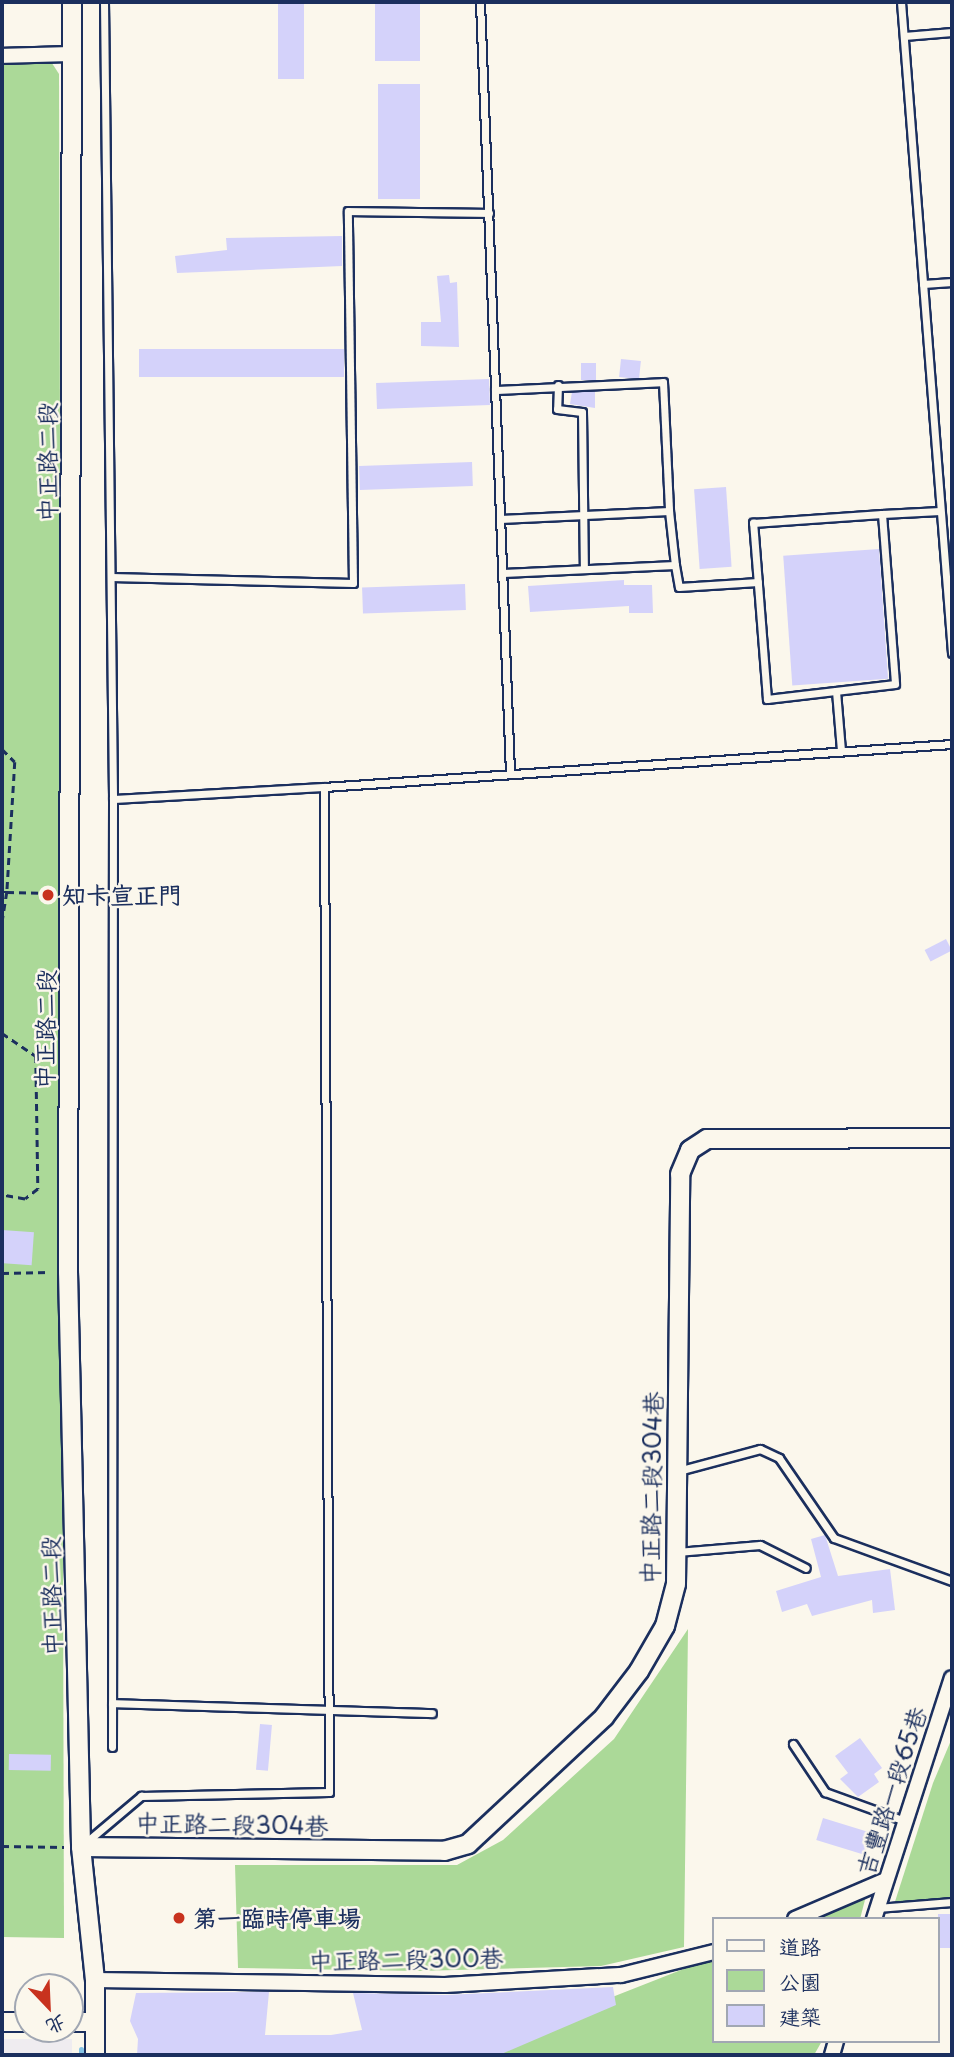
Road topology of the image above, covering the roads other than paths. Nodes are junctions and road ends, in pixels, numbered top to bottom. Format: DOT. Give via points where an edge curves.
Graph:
graph roads {
  1 [pos="72,2"];
  2 [pos="104,2"];
  3 [pos="480,2"];
  4 [pos="901,2"];
  5 [pos="952,32"];
  6 [pos="904,36"];
  7 [pos="73,54"];
  8 [pos="2,56"];
  9 [pos="489,213"];
  10 [pos="952,282"];
  11 [pos="923,284"];
  12 [pos="558,385"];
  13 [pos="495,390"];
  14 [pos="669,510"];
  15 [pos="940,511"];
  16 [pos="883,514"];
  17 [pos="580,515"];
  18 [pos="500,519"];
  19 [pos="675,565"];
  20 [pos="584,569"];
  21 [pos="503,573"];
  22 [pos="111,577"];
  23 [pos="758,582"];
  24 [pos="952,653"];
  25 [pos="836,691"];
  26 [pos="952,744"];
  27 [pos="841,751"];
  28 [pos="510,774"];
  29 [pos="324,787"];
  30 [pos="113,799"];
  31 [pos="952,1138"];
  32 [pos="677,1471"];
  33 [pos="676,1552"];
  34 [pos="806,1568"];
  35 [pos="952,1581"];
  36 [pos="952,1678"];
  37 [pos="112,1703"];
  38 [pos="326,1707"];
  39 [pos="432,1713"];
  40 [pos="793,1744"];
  41 [pos="112,1746"];
  42 [pos="905,1821"];
  43 [pos="81,1847"];
  44 [pos="886,1881"];
  45 [pos="952,1902"];
  46 [pos="876,1914"];
  47 [pos="800,1917"];
  48 [pos="712,1952"];
  49 [pos="95,1980"];
  50 [pos="84,2022"];
  51 [pos="95,2022"];
  52 [pos="95,2055"];
  1 -- 7 [label="street, 中正路二段"];
  2 -- 22 [label="lane"];
  3 -- 9 [label="lane"];
  4 -- 6 [label="lane"];
  5 -- 6 [label="lane"];
  6 -- 11 [label="lane"];
  7 -- 8 [label="street"];
  7 -- 43 [label="street, 中正路二段" via="68,1272"];
  9 -- 13 [label="lane"];
  9 -- 22 [label="lane" via="348,211 353,583"];
  10 -- 11 [label="lane"];
  11 -- 15 [label="lane"];
  12 -- 13 [label="lane"];
  12 -- 14 [label="lane" via="663,382"];
  12 -- 17 [label="lane" via="557,409 582,412"];
  13 -- 18 [label="lane"];
  14 -- 17 [label="lane"];
  14 -- 19 [label="lane"];
  15 -- 16 [label="lane"];
  15 -- 24 [label="lane"];
  16 -- 23 [label="lane" via="754,523"];
  16 -- 25 [label="lane" via="895,684"];
  17 -- 18 [label="lane"];
  17 -- 20 [label="lane"];
  18 -- 21 [label="lane"];
  19 -- 20 [label="lane"];
  19 -- 23 [label="lane" via="679,587"];
  20 -- 21 [label="lane"];
  21 -- 28 [label="lane"];
  22 -- 30 [label="lane"];
  23 -- 25 [label="lane" via="767,699"];
  25 -- 27 [label="lane"];
  26 -- 27 [label="lane"];
  27 -- 28 [label="lane"];
  28 -- 29 [label="lane"];
  29 -- 30 [label="lane"];
  29 -- 38 [label="lane"];
  30 -- 37 [label="lane"];
  31 -- 32 [label="street, 中正路二段304巷" via="707,1139 690,1150 680,1174"];
  32 -- 33 [label="street, 中正路二段304巷"];
  32 -- 35 [label="lane" via="760,1449 779,1458 834,1538"];
  33 -- 34 [label="lane" via="760,1545"];
  33 -- 43 [label="street, 中正路二段304巷" via="676,1584 665,1626 639,1671 604,1717 468,1844 444,1851"];
  36 -- 42 [label="street, 吉豐路一段65巷"];
  37 -- 38 [label="lane"];
  37 -- 41 [label="lane"];
  38 -- 39 [label="lane"];
  38 -- 43 [label="lane" via="329,1792 141,1796"];
  40 -- 42 [label="lane" via="825,1792"];
  42 -- 44 [label="street, 吉豐路一段65巷"];
  43 -- 49 [label="street, 中正路二段"];
  44 -- 46 [label="street, 吉豐路一段65巷"];
  44 -- 47 [label="street"];
  45 -- 46 [label="lane"];
  48 -- 49 [label="street, 中正路二段300巷" via="621,1975 444,1985"];
  49 -- 51 [label="street, 中正路二段"];
  50 -- 51 [label="street"];
  51 -- 52 [label="street, 中正路二段"];
}
